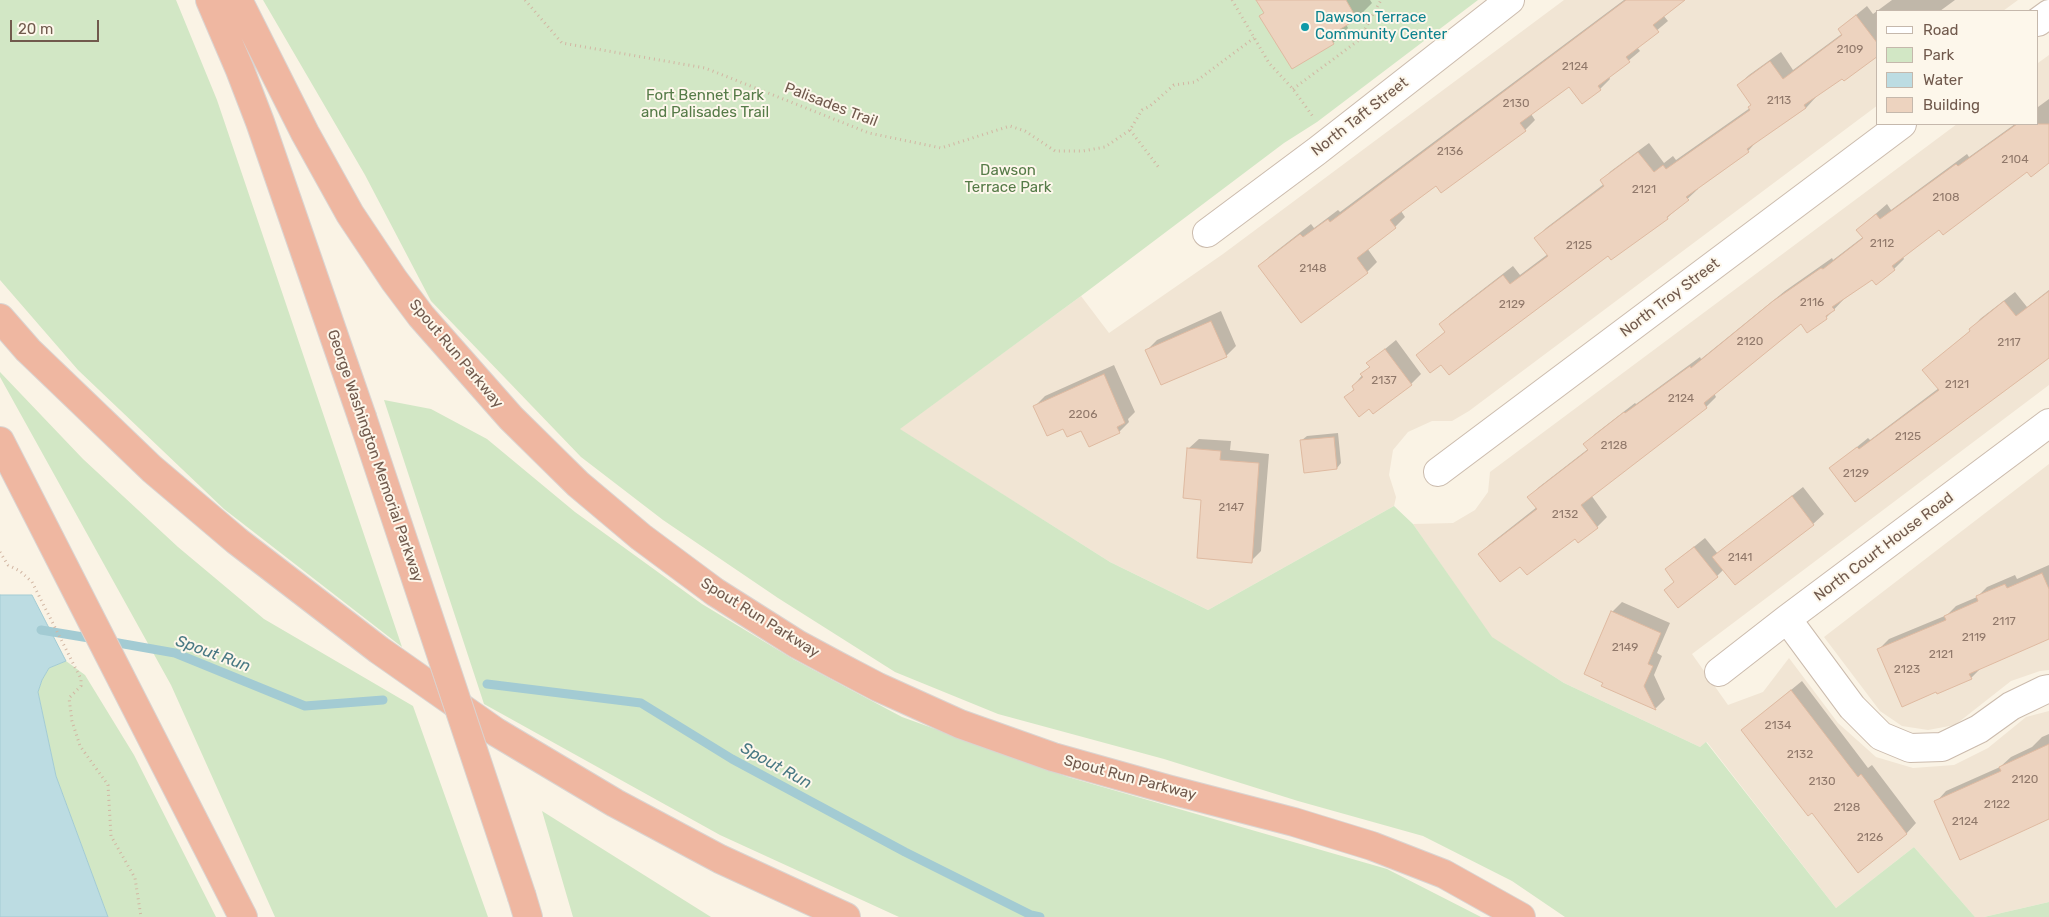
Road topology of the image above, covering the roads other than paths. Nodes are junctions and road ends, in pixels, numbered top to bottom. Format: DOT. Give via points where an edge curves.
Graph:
graph roads {
  1 [pos="210,0"];
  2 [pos="238,0"];
  3 [pos="1510,0"];
  4 [pos="1901,125"];
  5 [pos="1207,232"];
  6 [pos="0,318"];
  7 [pos="2049,423"];
  8 [pos="0,441"];
  9 [pos="1438,472"];
  10 [pos="1787,619"];
  11 [pos="1719,672"];
  12 [pos="2049,689"];
  13 [pos="525,907"];
  14 [pos="243,917"];
  15 [pos="846,917"];
  16 [pos="1521,917"];
  1 -- 13 [label="highway, George Washington Memorial Parkway, bridge" via="269,147"];
  2 -- 16 [label="highway, Spout Run Parkway" via="300,124 350,214 421,316 511,418 572,478 641,537 715,592 797,644 878,687 960,724 1062,760 1372,846 1444,874"];
  3 -- 5 [label="street, North Taft Street" via="1317,151"];
  4 -- 9 [label="street, North Troy Street"];
  6 -- 15 [label="highway" via="42,364 152,468 237,541 379,650 496,732 614,803 720,859"];
  7 -- 10 [label="street, North Court House Road"];
  8 -- 14 [label="highway"];
  10 -- 11 [label="street, North Court House Road"];
  10 -- 12 [label="street" via="1852,707 1882,736 1910,748 1942,747 1980,729 2011,706"];
}
